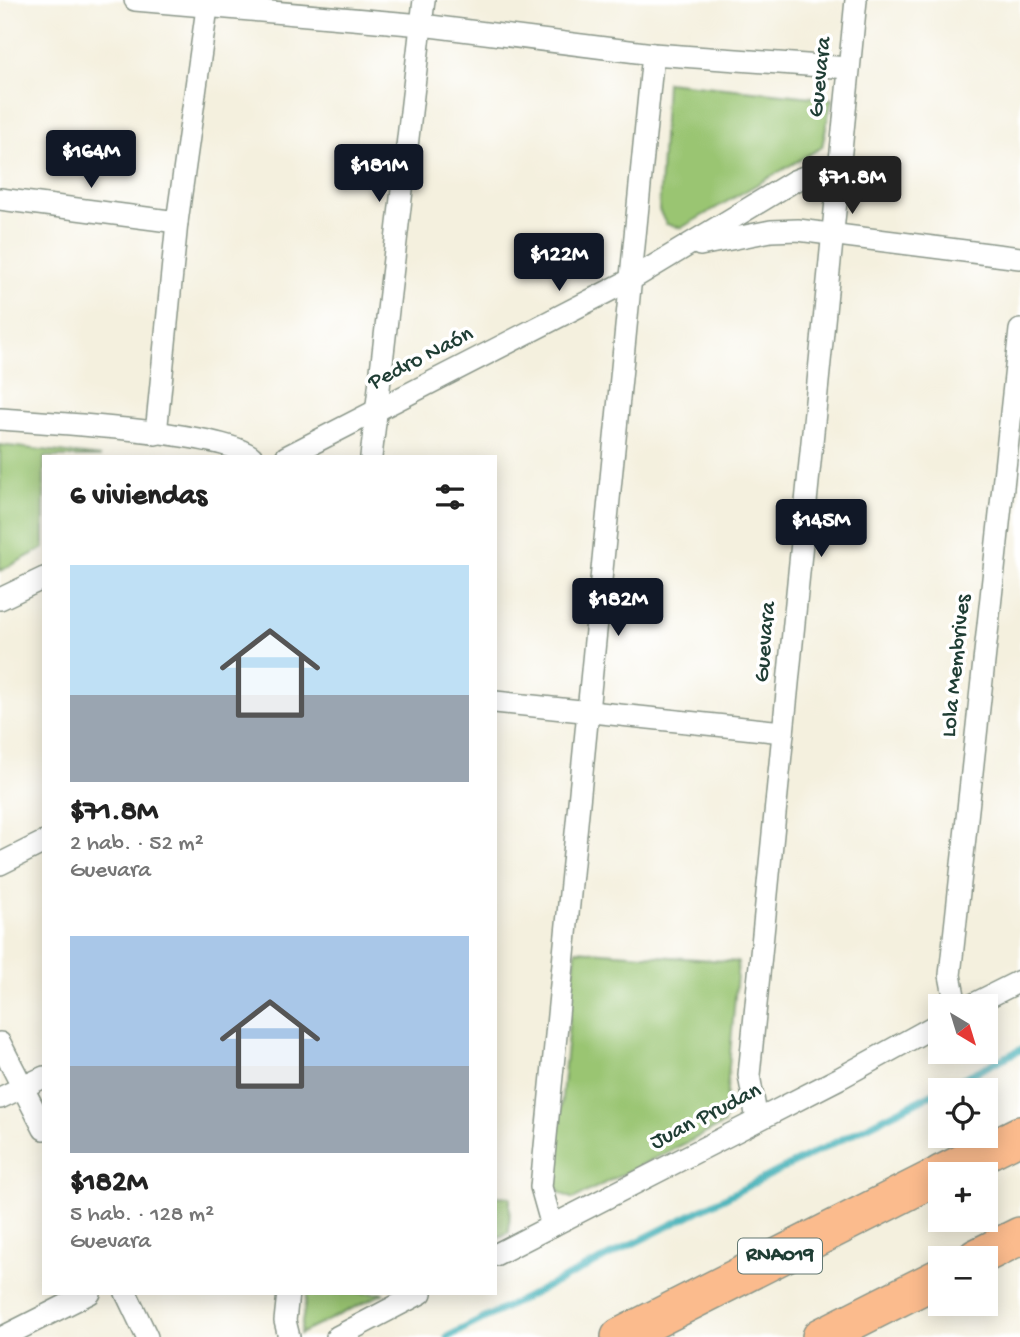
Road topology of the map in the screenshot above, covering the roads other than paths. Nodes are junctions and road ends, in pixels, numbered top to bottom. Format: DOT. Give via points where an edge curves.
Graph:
graph roads {
  1 [pos="135,0"];
  2 [pos="424,0"];
  3 [pos="856,0"];
  4 [pos="207,8"];
  5 [pos="422,25"];
  6 [pos="653,54"];
  7 [pos="849,68"];
  8 [pos="837,176"];
  9 [pos="0,199"];
  10 [pos="177,222"];
  11 [pos="831,235"];
  12 [pos="686,248"];
  13 [pos="1020,258"];
  14 [pos="632,279"];
  15 [pos="1020,330"];
  16 [pos="376,412"];
  17 [pos="0,419"];
  18 [pos="156,433"];
  19 [pos="250,455"];
  20 [pos="290,455"];
  21 [pos="371,455"];
  22 [pos="42,579"];
  23 [pos="0,599"];
  24 [pos="497,702"];
  25 [pos="589,712"];
  26 [pos="783,733"];
  27 [pos="42,843"];
  28 [pos="0,864"];
  29 [pos="1020,981"];
  30 [pos="954,994"];
  31 [pos="994,994"];
  32 [pos="928,1029"];
  33 [pos="0,1042"];
  34 [pos="42,1078"];
  35 [pos="22,1087"];
  36 [pos="0,1098"];
  37 [pos="757,1121"];
  38 [pos="42,1125"];
  39 [pos="1020,1135"];
  40 [pos="967,1162"];
  41 [pos="928,1182"];
  42 [pos="552,1226"];
  43 [pos="1020,1236"];
  44 [pos="998,1247"];
  45 [pos="497,1254"];
  46 [pos="928,1283"];
  47 [pos="86,1295"];
  48 [pos="127,1295"];
  49 [pos="288,1295"];
  50 [pos="417,1295"];
  51 [pos="3,1337"];
  52 [pos="148,1337"];
  53 [pos="289,1337"];
  54 [pos="337,1337"];
  55 [pos="620,1337"];
  56 [pos="821,1337"];
  1 -- 4 [label="street"];
  2 -- 5 [label="street"];
  3 -- 7 [label="street, Guevara"];
  4 -- 5 [label="street"];
  4 -- 10 [label="street"];
  5 -- 6 [label="street"];
  5 -- 16 [label="street"];
  6 -- 7 [label="street"];
  6 -- 14 [label="street"];
  7 -- 8 [label="street, Guevara"];
  8 -- 11 [label="street, Guevara"];
  8 -- 12 [label="street, Pedro Naón" via="812,174 794,181"];
  9 -- 10 [label="street"];
  10 -- 18 [label="street"];
  11 -- 12 [label="street" via="771,230"];
  11 -- 13 [label="street"];
  11 -- 26 [label="street, Guevara"];
  12 -- 14 [label="street, Pedro Naón"];
  14 -- 16 [label="street, Pedro Naón"];
  14 -- 25 [label="street"];
  15 -- 30 [label="street, Lola Membrives" via="950,975"];
  16 -- 20 [label="street, Pedro Naón"];
  16 -- 21 [label="street"];
  17 -- 18 [label="street"];
  18 -- 19 [label="street" via="230,444"];
  22 -- 23 [label="street"];
  24 -- 25 [label="street"];
  25 -- 26 [label="street"];
  25 -- 42 [label="street" via="541,1188"];
  26 -- 37 [label="street, Guevara" via="749,1074"];
  27 -- 28 [label="street"];
  29 -- 31 [label="street"];
  32 -- 37 [label="street, Juan Prudan"];
  33 -- 35 [label="street"];
  34 -- 35 [label="street"];
  35 -- 36 [label="street"];
  35 -- 38 [label="street"];
  37 -- 42 [label="street, Juan Prudan"];
  39 -- 40 [label="highway, RNA019"];
  41 -- 55 [label="highway, RNA019"];
  42 -- 45 [label="street, Juan Prudan"];
  43 -- 44 [label="highway"];
  46 -- 56 [label="highway"];
  47 -- 51 [label="street"];
  48 -- 52 [label="street"];
  49 -- 53 [label="street" via="285,1321"];
  50 -- 54 [label="street"];
}
